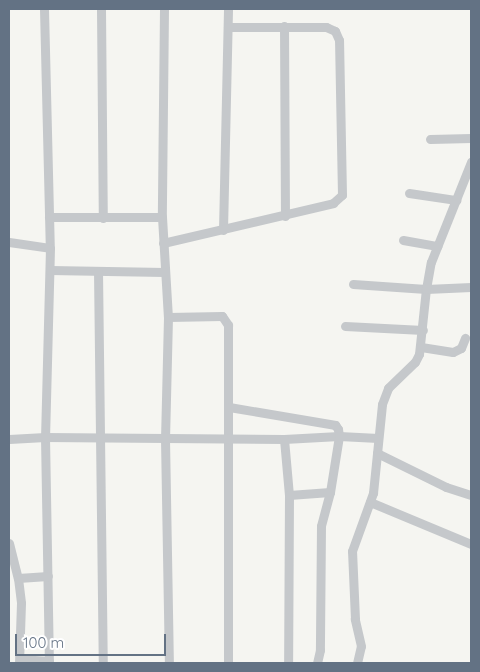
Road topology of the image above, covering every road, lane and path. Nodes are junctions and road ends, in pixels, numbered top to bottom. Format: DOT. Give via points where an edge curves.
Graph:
graph roads {
  1 [pos="44,9"];
  2 [pos="101,9"];
  3 [pos="164,9"];
  4 [pos="228,9"];
  5 [pos="284,26"];
  6 [pos="228,27"];
  7 [pos="471,138"];
  8 [pos="430,140"];
  9 [pos="471,162"];
  10 [pos="409,193"];
  11 [pos="456,200"];
  12 [pos="285,216"];
  13 [pos="162,217"];
  14 [pos="49,218"];
  15 [pos="103,218"];
  16 [pos="223,230"];
  17 [pos="404,240"];
  18 [pos="9,242"];
  19 [pos="163,243"];
  20 [pos="437,246"];
  21 [pos="50,248"];
  22 [pos="50,270"];
  23 [pos="98,271"];
  24 [pos="164,272"];
  25 [pos="353,284"];
  26 [pos="471,287"];
  27 [pos="426,289"];
  28 [pos="168,317"];
  29 [pos="344,326"];
  30 [pos="422,330"];
  31 [pos="465,338"];
  32 [pos="421,347"];
  33 [pos="228,407"];
  34 [pos="339,436"];
  35 [pos="45,437"];
  36 [pos="100,438"];
  37 [pos="227,438"];
  38 [pos="284,438"];
  39 [pos="378,438"];
  40 [pos="9,439"];
  41 [pos="165,439"];
  42 [pos="377,454"];
  43 [pos="330,492"];
  44 [pos="289,494"];
  45 [pos="471,495"];
  46 [pos="370,502"];
  47 [pos="9,543"];
  48 [pos="471,544"];
  49 [pos="48,576"];
  50 [pos="18,578"];
  51 [pos="20,661"];
  52 [pos="49,662"];
  53 [pos="103,663"];
  54 [pos="169,663"];
  55 [pos="228,663"];
  56 [pos="288,663"];
  57 [pos="317,663"];
  58 [pos="357,663"];
  1 -- 14 [label="street"];
  2 -- 15 [label="street"];
  3 -- 13 [label="street"];
  4 -- 6 [label="street"];
  5 -- 6 [label="street"];
  5 -- 12 [label="street"];
  5 -- 12 [label="street" via="326,27 337,33 343,186 342,195 333,204"];
  6 -- 16 [label="street"];
  7 -- 8 [label="street"];
  9 -- 11 [label="street"];
  10 -- 11 [label="street"];
  11 -- 20 [label="street"];
  12 -- 16 [label="street"];
  13 -- 15 [label="street"];
  13 -- 19 [label="street"];
  14 -- 15 [label="street"];
  14 -- 21 [label="street"];
  16 -- 19 [label="street"];
  17 -- 20 [label="street"];
  18 -- 21 [label="street"];
  19 -- 24 [label="street"];
  20 -- 27 [label="street"];
  21 -- 22 [label="street"];
  22 -- 23 [label="street"];
  22 -- 35 [label="street"];
  23 -- 24 [label="street"];
  23 -- 36 [label="street"];
  24 -- 28 [label="street"];
  25 -- 27 [label="street"];
  26 -- 27 [label="street"];
  27 -- 30 [label="street"];
  28 -- 33 [label="street" via="225,318 228,325"];
  28 -- 41 [label="street"];
  29 -- 30 [label="street"];
  30 -- 32 [label="street"];
  31 -- 32 [label="street" via="461,348 453,352"];
  32 -- 39 [label="street" via="415,362 388,388"];
  33 -- 34 [label="street" via="335,424"];
  33 -- 37 [label="street"];
  34 -- 38 [label="street"];
  34 -- 39 [label="street"];
  34 -- 43 [label="street"];
  35 -- 36 [label="street"];
  35 -- 40 [label="street"];
  35 -- 49 [label="street"];
  36 -- 41 [label="street"];
  36 -- 53 [label="street"];
  37 -- 38 [label="street"];
  37 -- 41 [label="street"];
  37 -- 55 [label="street"];
  38 -- 44 [label="street"];
  39 -- 42 [label="street"];
  41 -- 54 [label="street"];
  42 -- 45 [label="street" via="446,487"];
  42 -- 46 [label="street"];
  43 -- 44 [label="street"];
  43 -- 57 [label="street" via="321,526 320,650"];
  44 -- 56 [label="street"];
  46 -- 48 [label="street"];
  46 -- 58 [label="street" via="356,536 351,560 355,619 361,646"];
  47 -- 50 [label="street"];
  49 -- 50 [label="street"];
  49 -- 52 [label="street"];
  50 -- 51 [label="street"];
  51 -- 52 [label="street"];
}
